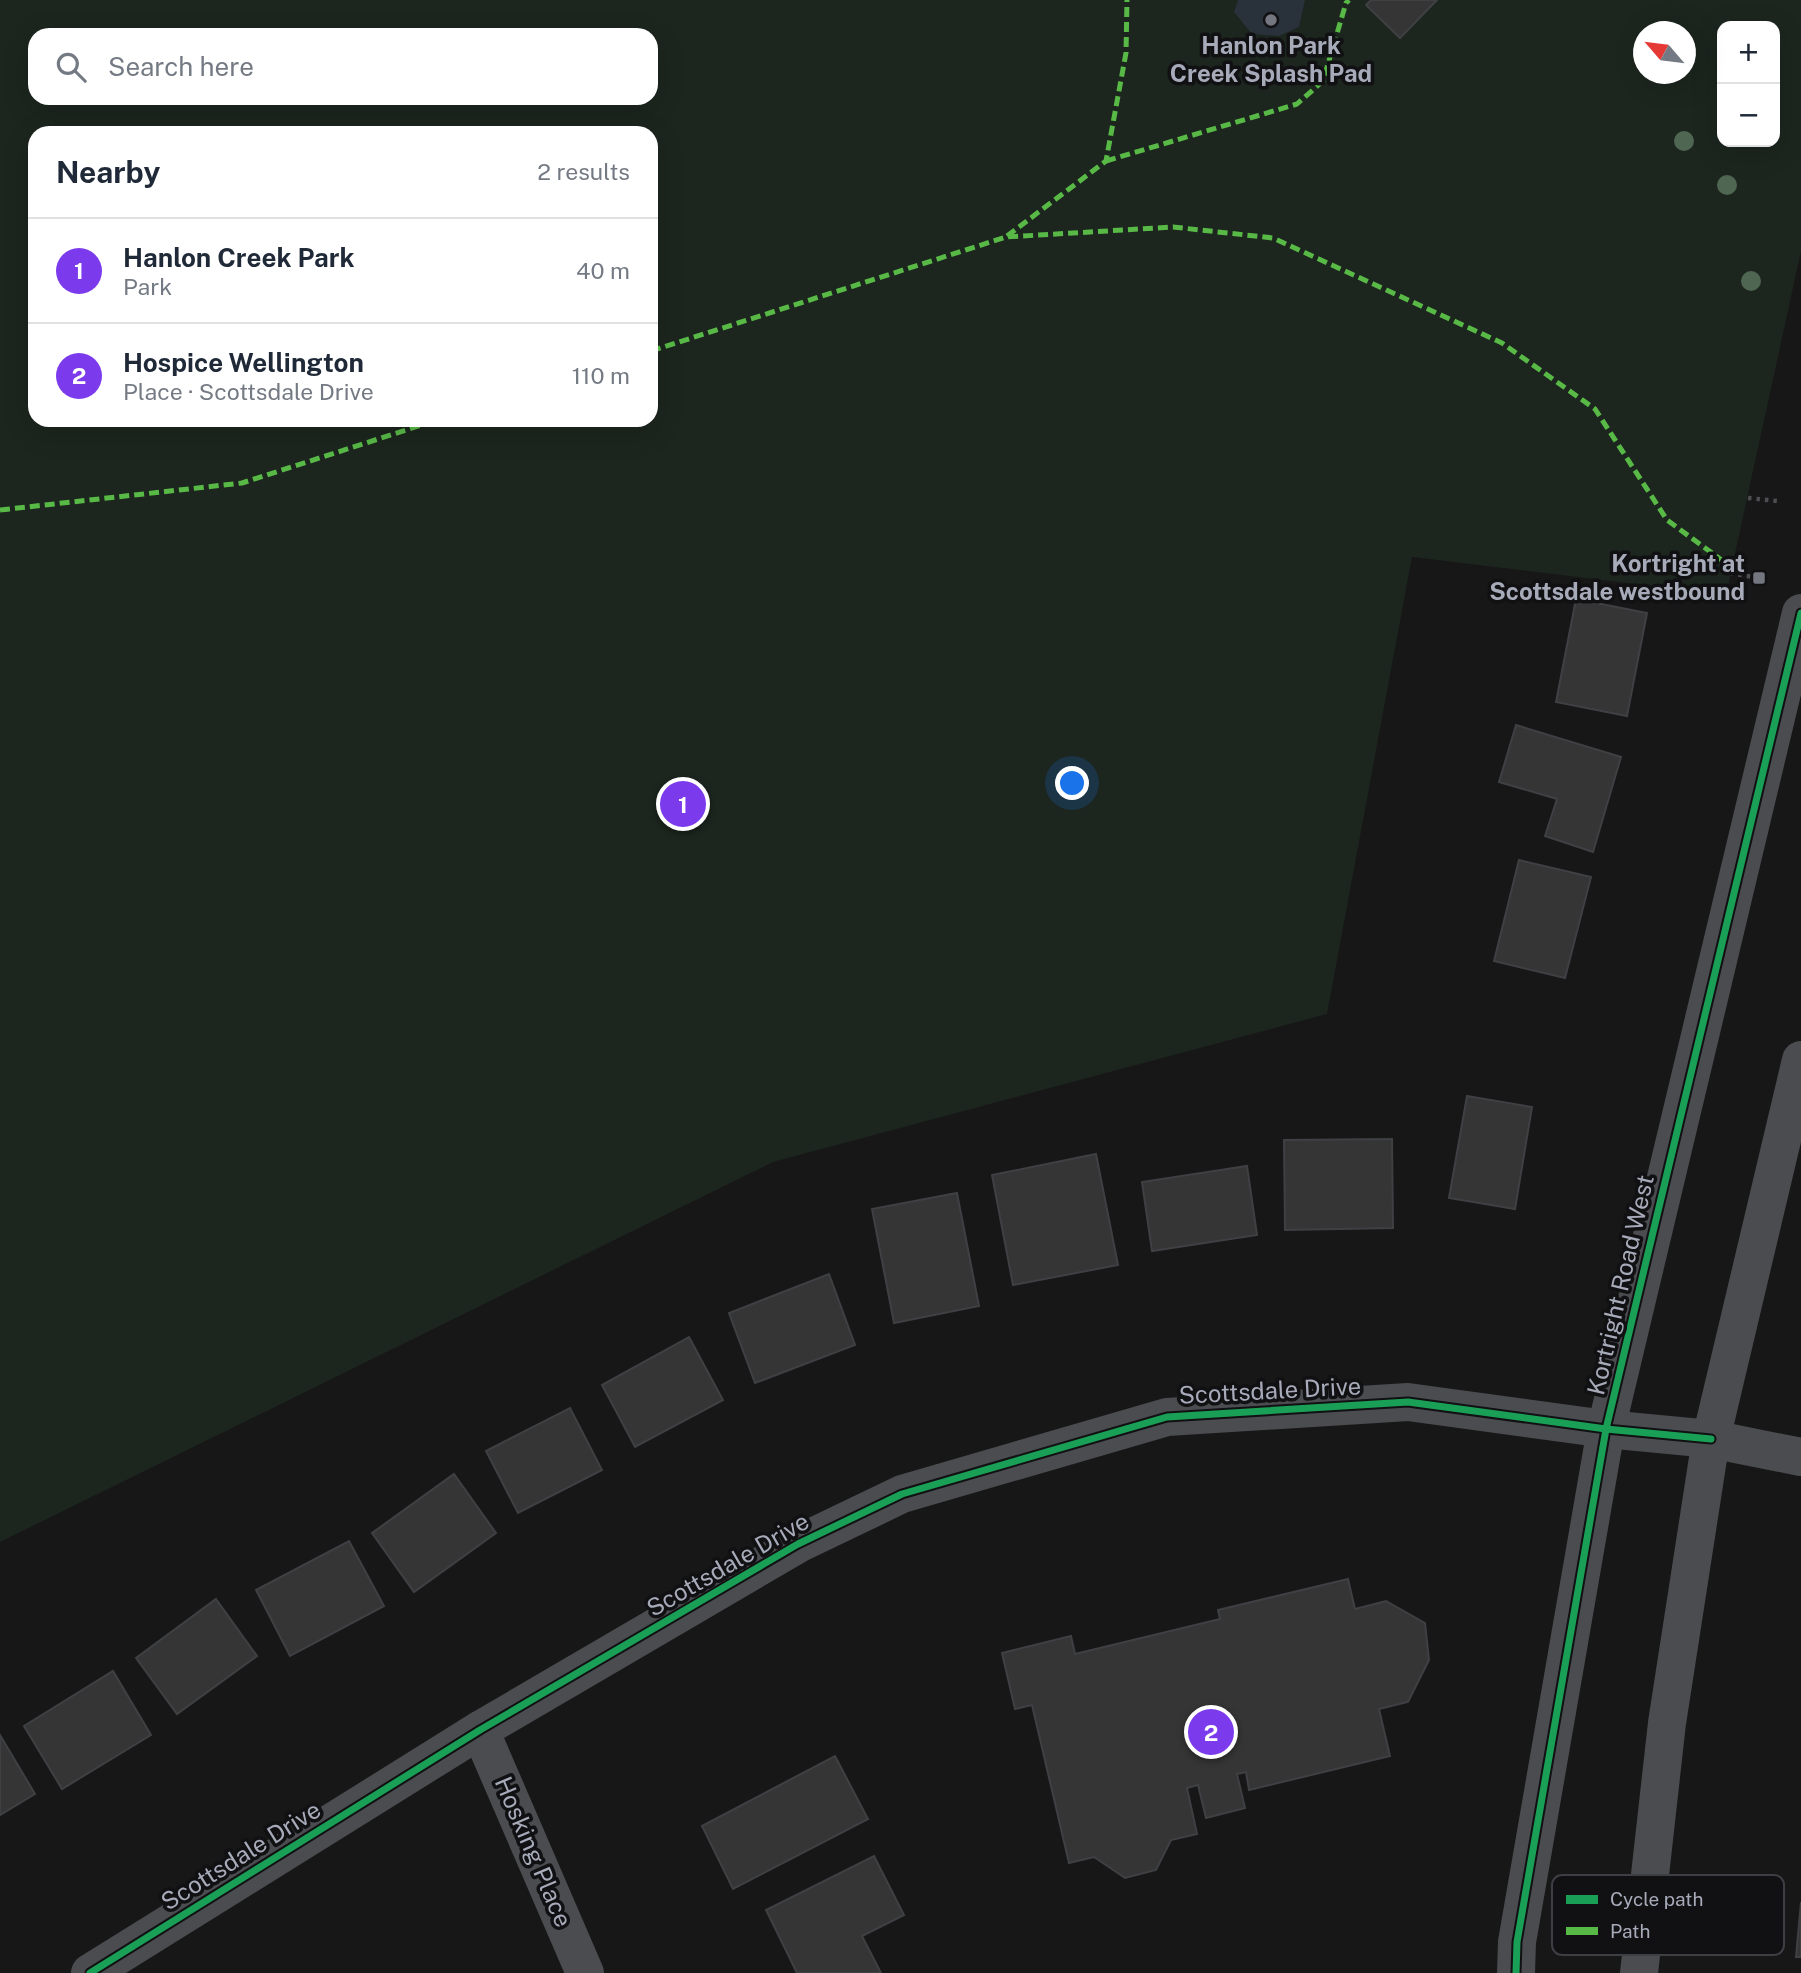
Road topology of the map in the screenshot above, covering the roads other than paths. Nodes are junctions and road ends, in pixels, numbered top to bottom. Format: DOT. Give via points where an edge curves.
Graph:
graph roads {
  1 [pos="1801,613"];
  2 [pos="1801,1060"];
  3 [pos="1606,1429"];
  4 [pos="1711,1439"];
  5 [pos="1801,1457"];
  6 [pos="481,1730"];
  7 [pos="1650,1875"];
  8 [pos="1641,1955"];
  9 [pos="90,1973"];
  10 [pos="585,1973"];
  11 [pos="1516,1973"];
  12 [pos="1639,1973"];
  1 -- 3 [label="street, Kortright Road West"];
  2 -- 4 [label="street"];
  3 -- 4 [label="street, Scottsdale Drive"];
  3 -- 6 [label="street, Scottsdale Drive" via="1408,1402 1167,1417 902,1493 799,1545"];
  3 -- 11 [label="street, Kortright Road West" via="1517,1942"];
  4 -- 5 [label="street, Scottsdale Drive"];
  4 -- 7 [label="street" via="1667,1723"];
  6 -- 9 [label="street, Scottsdale Drive"];
  6 -- 10 [label="street, Hosking Place"];
  8 -- 12 [label="street"];
}
